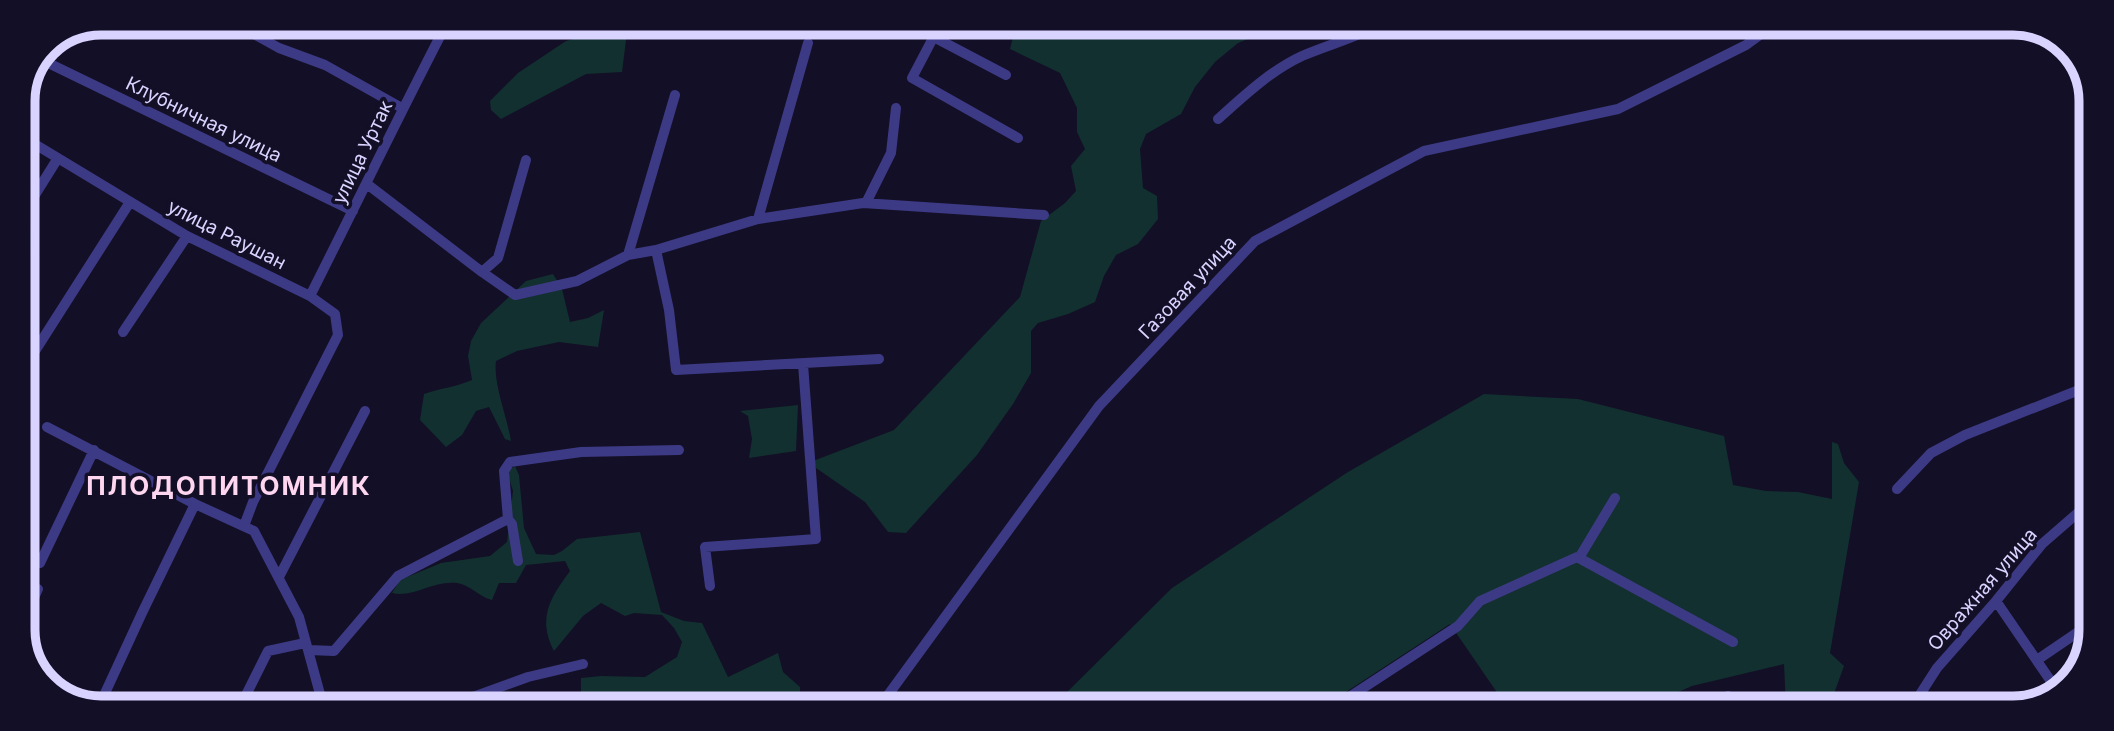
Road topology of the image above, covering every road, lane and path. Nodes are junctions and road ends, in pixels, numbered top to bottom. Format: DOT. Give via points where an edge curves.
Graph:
graph roads {
  1 [pos="256,35"];
  2 [pos="441,35"];
  3 [pos="929,35"];
  4 [pos="1360,35"];
  5 [pos="1760,35"];
  6 [pos="933,37"];
  7 [pos="808,43"];
  8 [pos="47,62"];
  9 [pos="1006,75"];
  10 [pos="675,95"];
  11 [pos="402,108"];
  12 [pos="895,108"];
  13 [pos="1218,118"];
  14 [pos="1018,138"];
  15 [pos="35,144"];
  16 [pos="58,158"];
  17 [pos="526,160"];
  18 [pos="367,184"];
  19 [pos="35,195"];
  20 [pos="130,202"];
  21 [pos="866,203"];
  22 [pos="353,211"];
  23 [pos="1044,215"];
  24 [pos="758,219"];
  25 [pos="187,236"];
  26 [pos="656,250"];
  27 [pos="628,254"];
  28 [pos="482,272"];
  29 [pos="310,296"];
  30 [pos="123,332"];
  31 [pos="35,351"];
  32 [pos="879,359"];
  33 [pos="803,364"];
  34 [pos="2079,390"];
  35 [pos="365,411"];
  36 [pos="47,427"];
  37 [pos="93,450"];
  38 [pos="679,450"];
  39 [pos="1897,489"];
  40 [pos="1615,498"];
  41 [pos="195,504"];
  42 [pos="2079,512"];
  43 [pos="508,519"];
  44 [pos="244,526"];
  45 [pos="1579,558"];
  46 [pos="518,561"];
  47 [pos="40,563"];
  48 [pos="279,577"];
  49 [pos="710,586"];
  50 [pos="38,589"];
  51 [pos="35,596"];
  52 [pos="1996,601"];
  53 [pos="2079,632"];
  54 [pos="1733,642"];
  55 [pos="307,646"];
  56 [pos="2037,660"];
  57 [pos="583,664"];
  58 [pos="2052,683"];
  59 [pos="104,696"];
  60 [pos="246,696"];
  61 [pos="321,696"];
  62 [pos="476,696"];
  63 [pos="887,696"];
  64 [pos="1351,696"];
  65 [pos="1919,696"];
  1 -- 11 [label="street" via="325,65"];
  2 -- 11 [label="street, улица Уртак"];
  3 -- 6 [label="street"];
  4 -- 13 [label="street" via="1276,71"];
  5 -- 63 [label="street, Газовая улица" via="1618,109 1424,152 1255,241 1099,406"];
  6 -- 9 [label="street"];
  6 -- 14 [label="street" via="912,78"];
  7 -- 24 [label="street"];
  8 -- 22 [label="street, Клубничная улица"];
  10 -- 27 [label="street"];
  11 -- 18 [label="street, улица Уртак"];
  12 -- 21 [label="street" via="891,153"];
  15 -- 16 [label="street, улица Раушан"];
  16 -- 19 [label="street"];
  16 -- 20 [label="street, улица Раушан"];
  17 -- 28 [label="street" via="498,258"];
  18 -- 22 [label="street, улица Уртак"];
  18 -- 28 [label="street"];
  20 -- 25 [label="street, улица Раушан"];
  20 -- 31 [label="street"];
  21 -- 23 [label="street"];
  21 -- 24 [label="street"];
  22 -- 29 [label="street, улица Уртак"];
  24 -- 26 [label="street"];
  25 -- 29 [label="street, улица Раушан"];
  25 -- 30 [label="street"];
  26 -- 27 [label="street"];
  26 -- 33 [label="street" via="676,370"];
  27 -- 28 [label="street" via="577,281 514,295"];
  29 -- 44 [label="street, улица Раушан" via="335,314 338,335"];
  32 -- 33 [label="street"];
  33 -- 49 [label="street" via="816,539 705,547"];
  34 -- 39 [label="street" via="1931,453"];
  35 -- 48 [label="street"];
  36 -- 37 [label="street"];
  37 -- 41 [label="street"];
  37 -- 47 [label="street"];
  38 -- 43 [label="street" via="581,452 510,462 504,471"];
  40 -- 45 [label="street"];
  41 -- 44 [label="street"];
  41 -- 59 [label="street"];
  42 -- 52 [label="street, Овражная улица" via="2042,544"];
  43 -- 46 [label="street"];
  43 -- 55 [label="street" via="398,576 334,652"];
  44 -- 48 [label="street" via="254,531"];
  45 -- 54 [label="street"];
  45 -- 64 [label="street" via="1480,601 1458,626"];
  48 -- 55 [label="street"];
  50 -- 51 [label="street"];
  52 -- 56 [label="street"];
  52 -- 65 [label="street, Овражная улица" via="1937,668"];
  53 -- 56 [label="street"];
  55 -- 60 [label="street" via="268,651"];
  55 -- 61 [label="street"];
  56 -- 58 [label="street"];
  57 -- 62 [label="street"];
}
